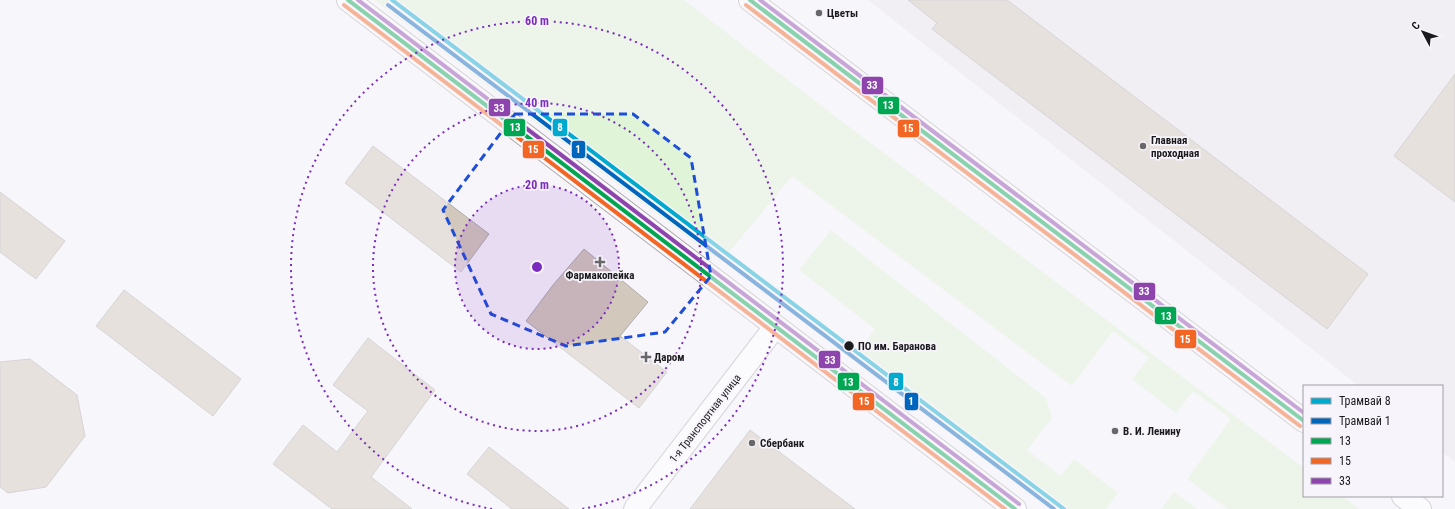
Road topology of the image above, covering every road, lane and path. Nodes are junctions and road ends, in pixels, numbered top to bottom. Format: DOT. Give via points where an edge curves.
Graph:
graph roads {
  1 [pos="348,0"];
  2 [pos="750,0"];
  3 [pos="775,327"];
  4 [pos="1303,420"];
  5 [pos="1404,497"];
  6 [pos="635,509"];
  7 [pos="1015,509"];
  8 [pos="1420,509"];
  1 -- 3 [label="main road"];
  2 -- 4 [label="main road"];
  3 -- 6 [label="main road, 1-я Транспортная улица"];
  3 -- 7 [label="main road"];
  5 -- 8 [label="main road"];
}
